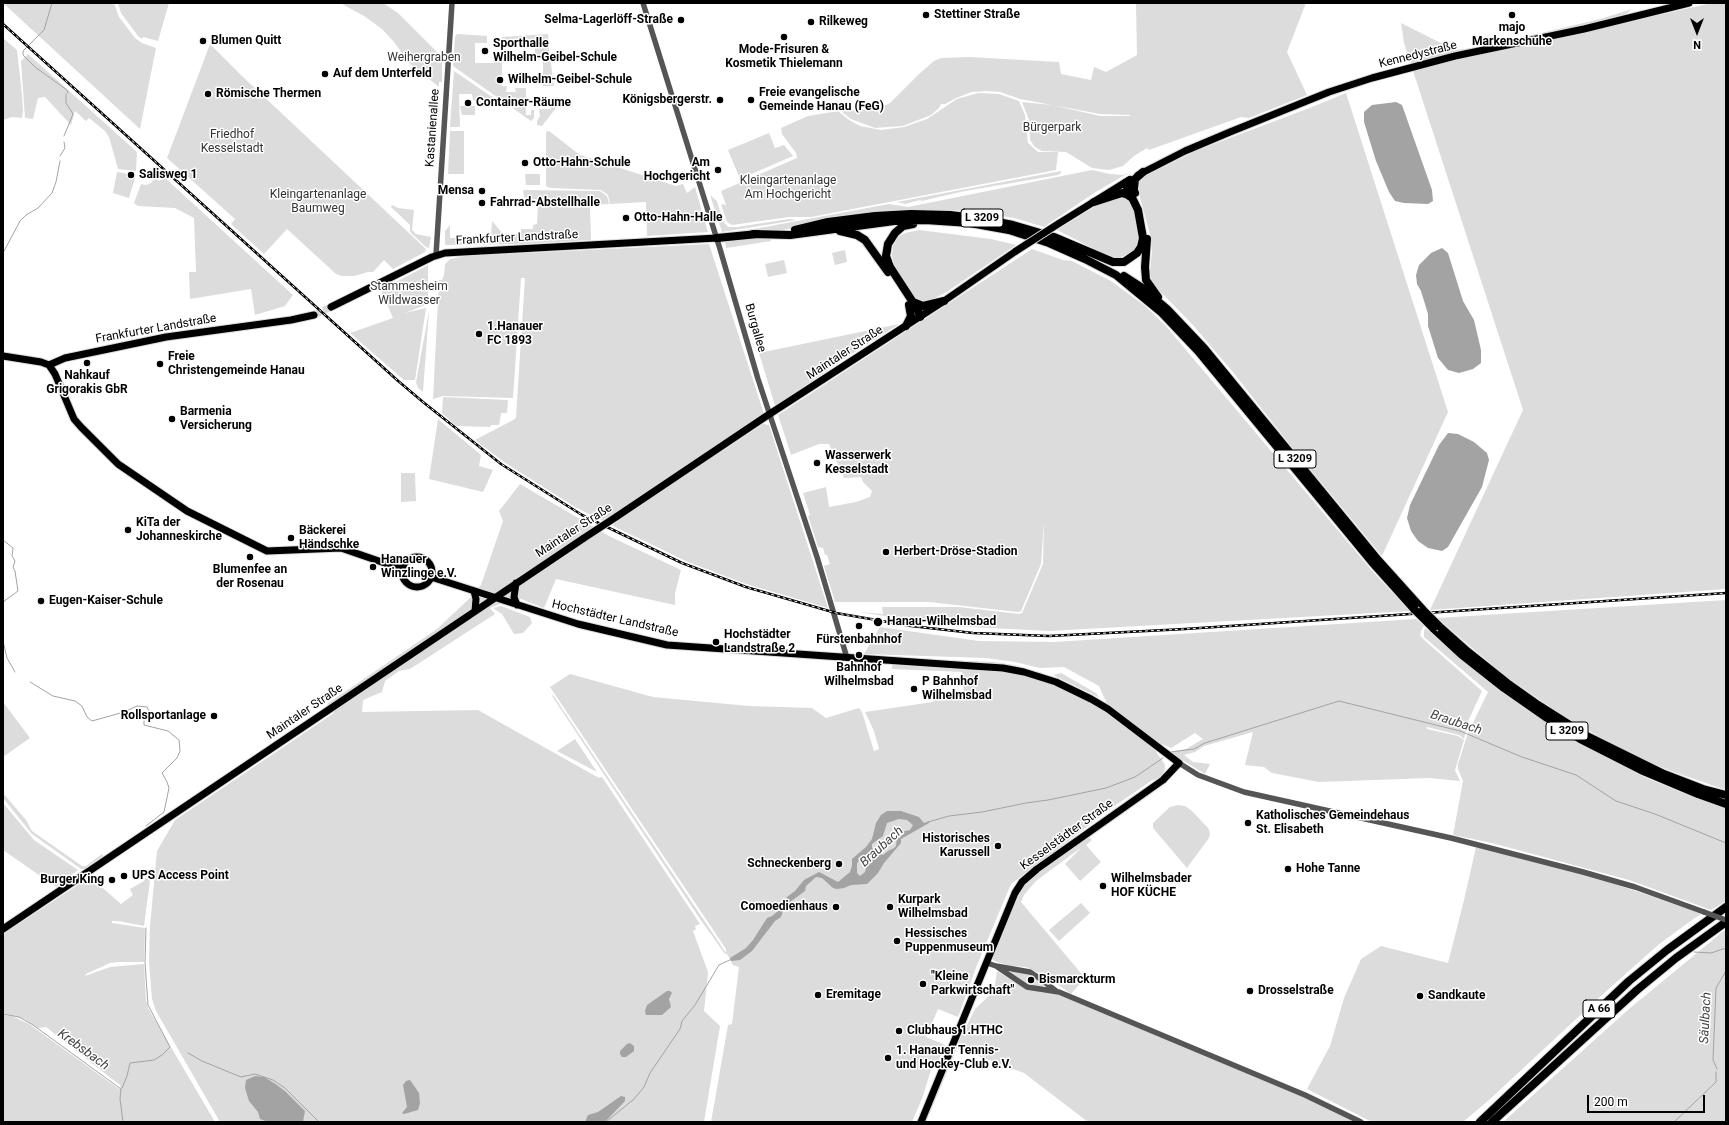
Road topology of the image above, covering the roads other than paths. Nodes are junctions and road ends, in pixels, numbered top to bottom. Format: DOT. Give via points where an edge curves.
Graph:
graph roads {
  1 [pos="452,3"];
  2 [pos="643,3"];
  3 [pos="1689,3"];
  4 [pos="1163,162"];
  5 [pos="1143,172"];
  6 [pos="1127,181"];
  7 [pos="1134,197"];
  8 [pos="1094,202"];
  9 [pos="949,220"];
  10 [pos="816,232"];
  11 [pos="753,234"];
  12 [pos="717,238"];
  13 [pos="1083,250"];
  14 [pos="436,255"];
  15 [pos="944,301"];
  16 [pos="911,303"];
  17 [pos="331,307"];
  18 [pos="1167,309"];
  19 [pos="314,315"];
  20 [pos="920,317"];
  21 [pos="906,326"];
  22 [pos="3,356"];
  23 [pos="49,365"];
  24 [pos="770,414"];
  25 [pos="402,569"];
  26 [pos="431,577"];
  27 [pos="516,583"];
  28 [pos="474,591"];
  29 [pos="495,597"];
  30 [pos="517,605"];
  31 [pos="1419,610"];
  32 [pos="475,611"];
  33 [pos="1437,628"];
  34 [pos="846,658"];
  35 [pos="1179,763"];
  36 [pos="1726,795"];
  37 [pos="1726,804"];
  38 [pos="1726,907"];
  39 [pos="1726,921"];
  40 [pos="3,929"];
  41 [pos="987,962"];
  42 [pos="996,966"];
  43 [pos="1056,991"];
  44 [pos="921,1122"];
  45 [pos="1361,1122"];
  46 [pos="1480,1122"];
  47 [pos="1492,1122"];
  1 -- 14 [label="street, Kastanienallee"];
  2 -- 12 [label="street, Burgallee"];
  3 -- 4 [label="main road, Kennedystraße" via="1456,56 1372,78 1329,92"];
  4 -- 5 [label="main road, Maintaler Straße"];
  5 -- 6 [label="main road, Maintaler Straße"];
  5 -- 7 [label="highway" via="1134,182"];
  6 -- 7 [label="highway"];
  6 -- 8 [label="main road, Maintaler Straße"];
  7 -- 8 [label="highway" via="1122,193"];
  7 -- 13 [label="highway" via="1143,233 1143,243 1137,254 1129,260 1113,262"];
  7 -- 18 [label="highway" via="1147,237 1146,280"];
  8 -- 15 [label="main road, Maintaler Straße, bridge" via="1016,251"];
  9 -- 10 [label="highway, L 3209" via="894,221"];
  9 -- 16 [label="highway" via="903,226 888,244 888,264"];
  9 -- 31 [label="highway, L 3209" via="1009,230 1065,250 1116,276 1156,308 1198,351 1372,562"];
  10 -- 11 [label="highway, L 3209" via="785,235"];
  10 -- 16 [label="highway" via="846,231 865,240"];
  11 -- 12 [label="highway, L 3209"];
  11 -- 13 [label="highway, L 3209" via="788,232 849,219 935,214 968,216 1013,225 1054,237"];
  12 -- 14 [label="main road, Frankfurter Landstraße / L 3209"];
  12 -- 24 [label="street, Burgallee"];
  13 -- 18 [label="highway, L 3209" via="1141,287"];
  14 -- 17 [label="main road, Frankfurter Landstraße / L 3209"];
  15 -- 16 [label="highway" via="923,306"];
  15 -- 20 [label="main road, Maintaler Straße"];
  16 -- 20 [label="highway"];
  16 -- 21 [label="highway" via="911,316"];
  18 -- 31 [label="highway, L 3209" via="1204,348"];
  19 -- 23 [label="main road, Frankfurter Landstraße" via="166,337 65,358"];
  20 -- 21 [label="main road, Maintaler Straße"];
  21 -- 24 [label="main road, Maintaler Straße"];
  22 -- 23 [label="main road"];
  23 -- 25 [label="main road" via="74,419 81,427 118,464 187,511 267,551 337,548"];
  24 -- 27 [label="main road, Maintaler Straße, bridge"];
  24 -- 34 [label="street, Burgallee" via="817,557"];
  25 -- 26 [label="main road" via="405,581 413,587 426,584"];
  25 -- 26 [label="main road" via="411,559 422,558 430,565"];
  26 -- 28 [label="main road, Hochstädter Landstraße"];
  27 -- 29 [label="main road, Maintaler Straße"];
  27 -- 30 [label="main road" via="514,597"];
  28 -- 29 [label="main road, Hochstädter Landstraße"];
  28 -- 32 [label="main road"];
  29 -- 30 [label="main road, Hochstädter Landstraße"];
  29 -- 32 [label="main road, Maintaler Straße"];
  30 -- 34 [label="main road, Hochstädter Landstraße" via="578,624 667,645"];
  31 -- 33 [label="highway, L 3209, bridge"];
  32 -- 40 [label="main road, Maintaler Straße"];
  33 -- 36 [label="highway, L 3209" via="1538,706 1587,736 1670,776"];
  33 -- 37 [label="highway, L 3209" via="1461,654 1498,683 1580,739 1641,770"];
  34 -- 35 [label="main road, Hochstädter Landstraße" via="1003,668 1040,677 1071,688 1101,705"];
  35 -- 39 [label="street, bridge" via="1204,778 1256,795 1502,851 1617,882"];
  35 -- 41 [label="main road, Kesselstädter Straße" via="1163,780 1022,882 1015,893"];
  38 -- 46 [label="highway, A 66" via="1667,950 1624,986"];
  39 -- 47 [label="highway, A 66" via="1637,990"];
  41 -- 42 [label="street"];
  41 -- 44 [label="main road, Kesselstädter Straße"];
  42 -- 43 [label="street" via="1027,987"];
  42 -- 43 [label="street" via="1030,972"];
  43 -- 45 [label="street" via="1305,1095"];
}
